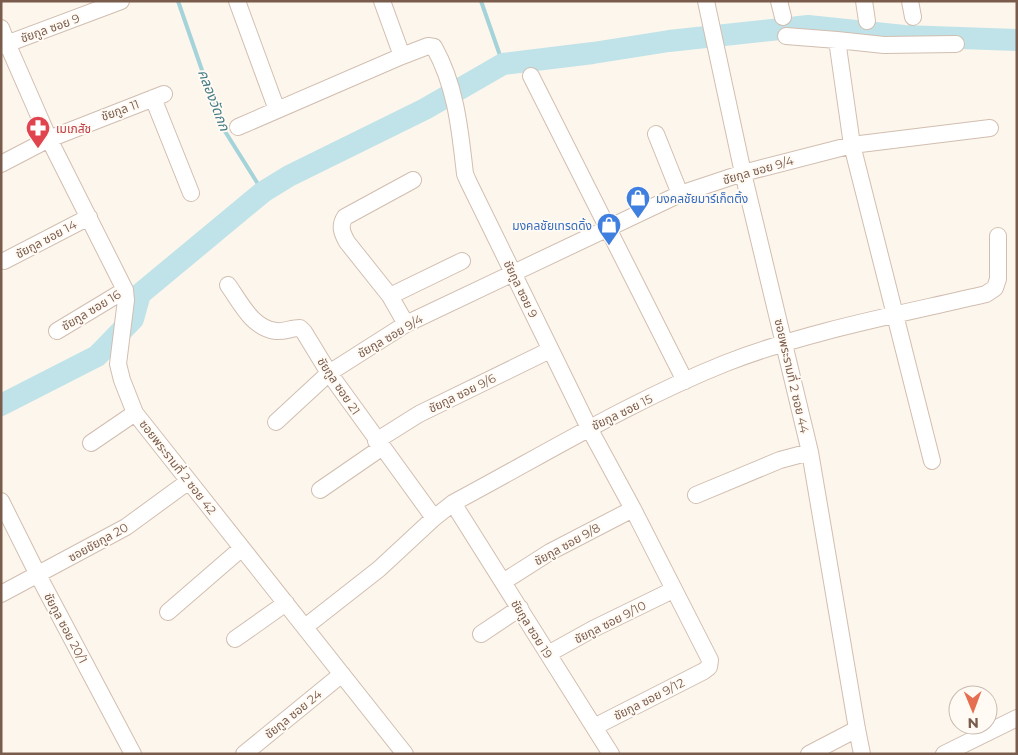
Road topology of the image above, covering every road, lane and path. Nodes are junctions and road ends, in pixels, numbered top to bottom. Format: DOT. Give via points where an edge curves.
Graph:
graph roads {
  1 [pos="121,1"];
  2 [pos="237,1"];
  3 [pos="382,1"];
  4 [pos="706,1"];
  5 [pos="779,1"];
  6 [pos="864,1"];
  7 [pos="783,17"];
  8 [pos="867,21"];
  9 [pos="1,28"];
  10 [pos="786,36"];
  11 [pos="837,40"];
  12 [pos="956,44"];
  13 [pos="4,45"];
  14 [pos="402,56"];
  15 [pos="531,76"];
  16 [pos="277,110"];
  17 [pos="238,127"];
  18 [pos="990,128"];
  19 [pos="656,134"];
  20 [pos="49,139"];
  21 [pos="852,144"];
  22 [pos="1,164"];
  23 [pos="742,173"];
  24 [pos="413,180"];
  25 [pos="192,193"];
  26 [pos="680,194"];
  27 [pos="89,217"];
  28 [pos="607,228"];
  29 [pos="998,236"];
  30 [pos="462,261"];
  31 [pos="4,262"];
  32 [pos="514,274"];
  33 [pos="228,285"];
  34 [pos="125,290"];
  35 [pos="390,296"];
  36 [pos="896,315"];
  37 [pos="406,324"];
  38 [pos="57,331"];
  39 [pos="784,343"];
  40 [pos="550,350"];
  41 [pos="329,373"];
  42 [pos="685,381"];
  43 [pos="135,413"];
  44 [pos="276,422"];
  45 [pos="589,428"];
  46 [pos="91,443"];
  47 [pos="379,444"];
  48 [pos="810,452"];
  49 [pos="932,461"];
  50 [pos="189,481"];
  51 [pos="320,490"];
  52 [pos="696,494"];
  53 [pos="1,501"];
  54 [pos="453,504"];
  55 [pos="633,509"];
  56 [pos="434,518"];
  57 [pos="242,548"];
  58 [pos="38,575"];
  59 [pos="503,582"];
  60 [pos="673,590"];
  61 [pos="1,594"];
  62 [pos="286,603"];
  63 [pos="520,608"];
  64 [pos="168,612"];
  65 [pos="304,627"];
  66 [pos="480,634"];
  67 [pos="235,638"];
  68 [pos="548,654"];
  69 [pos="704,672"];
  70 [pos="342,674"];
  71 [pos="1017,718"];
  72 [pos="594,727"];
  73 [pos="856,729"];
  74 [pos="398,751"];
  75 [pos="133,754"];
  76 [pos="244,754"];
  77 [pos="611,754"];
  78 [pos="809,754"];
  79 [pos="862,754"];
  80 [pos="944,754"];
  1 -- 13 [label="street, ชัยกูล ซอย 9"];
  2 -- 16 [label="street"];
  3 -- 14 [label="street"];
  4 -- 23 [label="street, ซอยพระรามที่ 2 ซอย 44"];
  5 -- 7 [label="street"];
  6 -- 8 [label="street"];
  9 -- 13 [label="street, ซอยพระรามที่ 2 ซอย 42"];
  10 -- 11 [label="street"];
  11 -- 12 [label="street" via="884,45"];
  11 -- 21 [label="street"];
  13 -- 20 [label="street, ซอยพระรามที่ 2 ซอย 42"];
  14 -- 16 [label="street, ชัยกูล ซอย 9"];
  14 -- 32 [label="street, ชัยกูล ซอย 9" via="428,46 434,47 455,102 465,174"];
  15 -- 28 [label="street"];
  16 -- 17 [label="street, ชัยกูล ซอย 9"];
  18 -- 21 [label="street, ชัยกูล ซอย 9/4"];
  19 -- 26 [label="street"];
  20 -- 22 [label="street, ชัยกูล 11"];
  20 -- 25 [label="street, ชัยกูล 11" via="158,96"];
  20 -- 27 [label="street, ซอยพระรามที่ 2 ซอย 42"];
  21 -- 23 [label="street, ชัยกูล ซอย 9/4"];
  21 -- 36 [label="street"];
  23 -- 26 [label="street, ชัยกูล ซอย 9/4"];
  23 -- 39 [label="street, ซอยพระรามที่ 2 ซอย 44"];
  24 -- 35 [label="street" via="345,217 341,223 346,242"];
  26 -- 28 [label="street, ชัยกูล ซอย 9/4"];
  27 -- 31 [label="street, ชัยกูล ซอย 14"];
  27 -- 34 [label="street, ซอยพระรามที่ 2 ซอย 42"];
  28 -- 32 [label="street, ชัยกูล ซอย 9/4"];
  28 -- 42 [label="street"];
  29 -- 36 [label="street, ชัยกูล ซอย 15" via="995,288 986,294"];
  30 -- 35 [label="street"];
  32 -- 37 [label="street, ชัยกูล ซอย 9/4"];
  32 -- 40 [label="street, ชัยกูล ซอย 9"];
  33 -- 41 [label="street, ชัยกูล ซอย 21" via="253,321 268,330 300,328"];
  34 -- 38 [label="street, ชัยกูล ซอย 16"];
  34 -- 43 [label="street, ซอยพระรามที่ 2 ซอย 42" via="118,364"];
  35 -- 37 [label="street"];
  36 -- 39 [label="street, ชัยกูล ซอย 15"];
  36 -- 49 [label="street"];
  37 -- 41 [label="street, ชัยกูล ซอย 9/4"];
  39 -- 42 [label="street, ชัยกูล ซอย 15"];
  39 -- 48 [label="street, ซอยพระรามที่ 2 ซอย 44"];
  40 -- 45 [label="street, ชัยกูล ซอย 9"];
  40 -- 47 [label="street, ชัยกูล ซอย 9/6" via="420,414"];
  41 -- 44 [label="street, ชัยกูล ซอย 9/4"];
  41 -- 47 [label="street, ชัยกูล ซอย 21"];
  42 -- 45 [label="street, ชัยกูล ซอย 15"];
  43 -- 46 [label="street"];
  43 -- 50 [label="street, ซอยพระรามที่ 2 ซอย 42"];
  45 -- 54 [label="street, ชัยกูล ซอย 15"];
  45 -- 55 [label="street, ชัยกูล ซอย 9"];
  47 -- 51 [label="street, ชัยกูล ซอย 9/6"];
  47 -- 56 [label="street, ชัยกูล ซอย 21"];
  48 -- 52 [label="street" via="780,460"];
  48 -- 73 [label="street, ซอยพระรามที่ 2 ซอย 44"];
  50 -- 57 [label="street, ซอยพระรามที่ 2 ซอย 42"];
  50 -- 58 [label="street, ซอยชัยกูล 20" via="126,527"];
  53 -- 58 [label="street, ชัยกูล ซอย 20/1"];
  54 -- 56 [label="street, ชัยกูล ซอย 15"];
  54 -- 59 [label="street, ชัยกูล ซอย 19"];
  55 -- 59 [label="street, ชัยกูล ซอย 9/8" via="550,552"];
  55 -- 60 [label="street, ชัยกูล ซอย 9"];
  56 -- 65 [label="street, ชัยกูล ซอย 15" via="379,569"];
  57 -- 62 [label="street, ซอยพระรามที่ 2 ซอย 42"];
  57 -- 64 [label="street"];
  58 -- 61 [label="street, ซอยชัยกูล 20"];
  58 -- 75 [label="street, ชัยกูล ซอย 20/1"];
  59 -- 63 [label="street, ชัยกูล ซอย 19"];
  60 -- 68 [label="street, ชัยกูล ซอย 9/10"];
  60 -- 69 [label="street, ชัยกูล ซอย 9" via="710,660"];
  62 -- 65 [label="street, ซอยพระรามที่ 2 ซอย 42"];
  62 -- 67 [label="street"];
  63 -- 66 [label="street"];
  63 -- 68 [label="street, ชัยกูล ซอย 19"];
  65 -- 70 [label="street, ซอยพระรามที่ 2 ซอย 42"];
  68 -- 72 [label="street, ชัยกูล ซอย 19"];
  69 -- 72 [label="street, ชัยกูล ซอย 9/12"];
  70 -- 74 [label="street, ซอยพระรามที่ 2 ซอย 42"];
  70 -- 76 [label="street, ชัยกูล ซอย 24"];
  71 -- 80 [label="street"];
  72 -- 77 [label="street, ชัยกูล ซอย 19"];
  73 -- 78 [label="street"];
  73 -- 79 [label="street, ซอยพระรามที่ 2 ซอย 44"];
}
